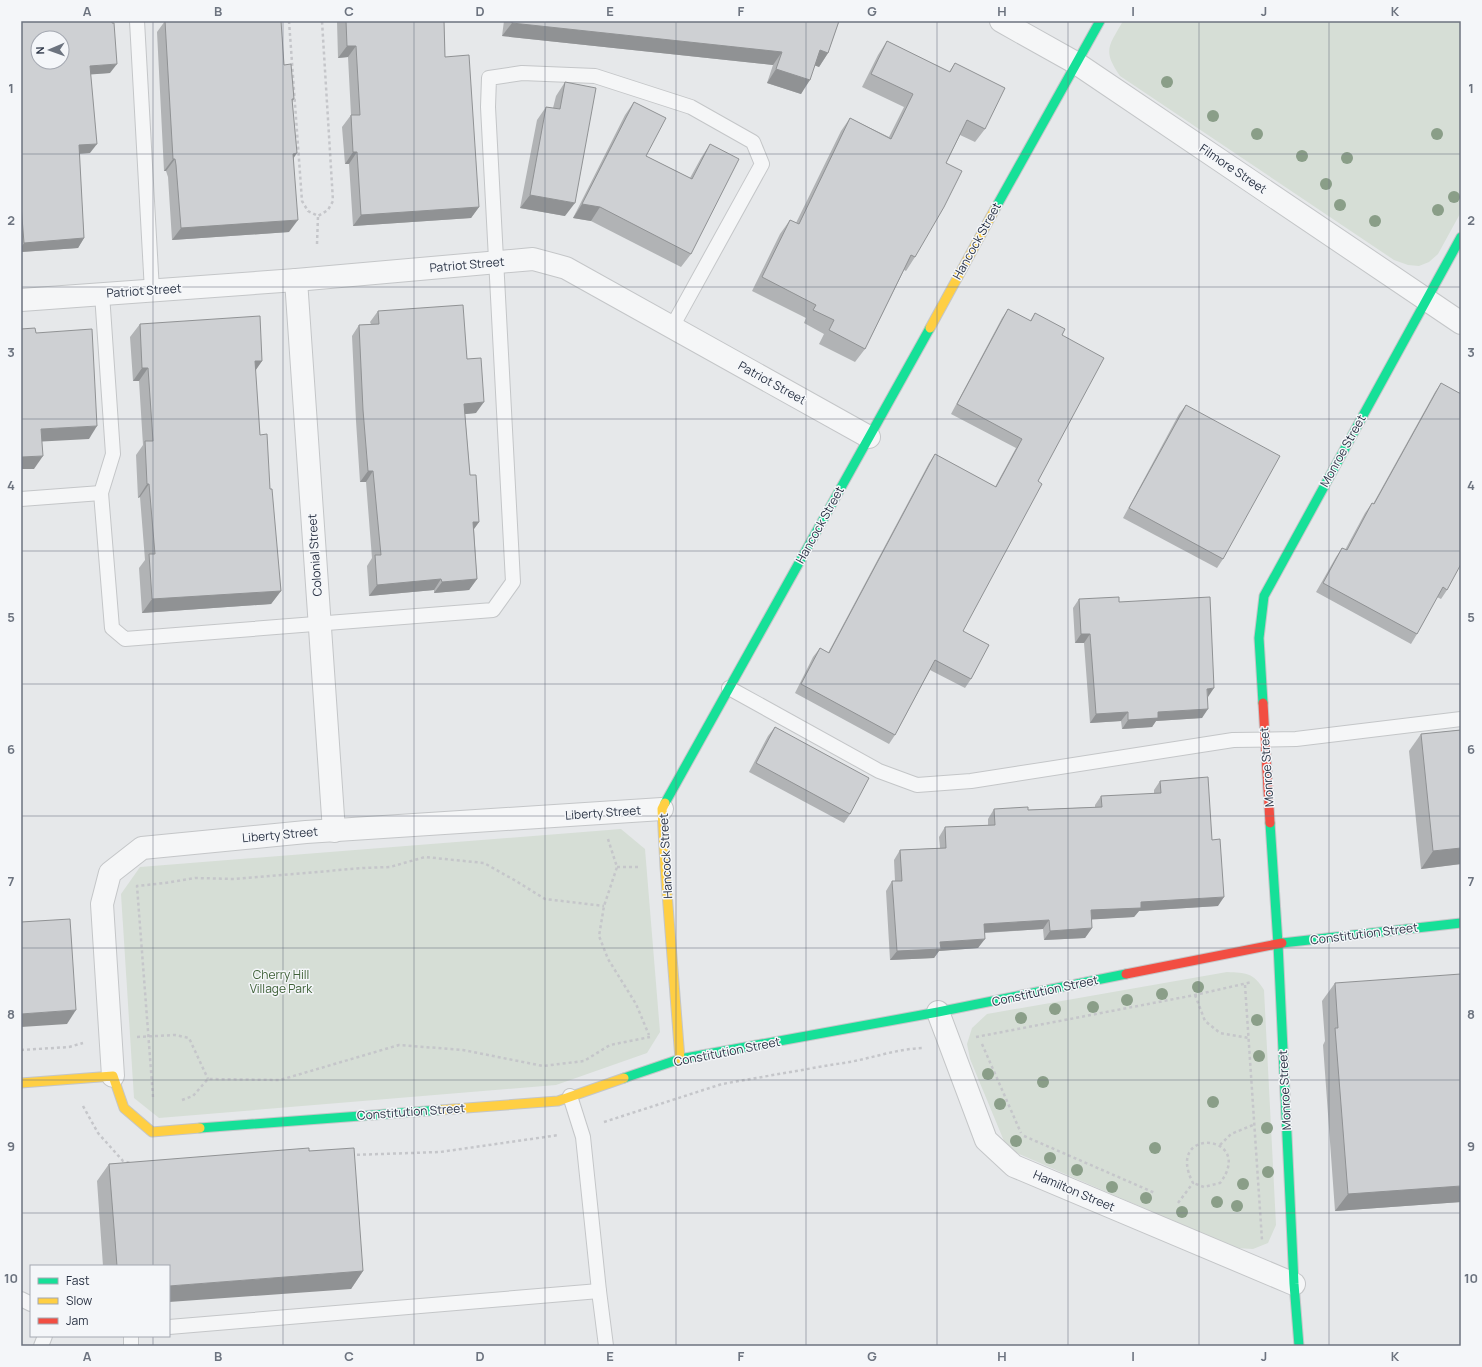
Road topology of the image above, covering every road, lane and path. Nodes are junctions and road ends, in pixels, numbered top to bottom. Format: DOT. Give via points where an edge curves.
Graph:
graph roads {
  1 [pos="137,21"];
  2 [pos="289,21"];
  3 [pos="322,21"];
  4 [pos="1002,21"];
  5 [pos="1100,21"];
  6 [pos="1076,63"];
  7 [pos="318,216"];
  8 [pos="1461,237"];
  9 [pos="317,244"];
  10 [pos="496,262"];
  11 [pos="296,280"];
  12 [pos="152,291"];
  13 [pos="102,294"];
  14 [pos="1427,299"];
  15 [pos="21,300"];
  16 [pos="1461,323"];
  17 [pos="672,327"];
  18 [pos="870,437"];
  19 [pos="101,493"];
  20 [pos="21,499"];
  21 [pos="320,624"];
  22 [pos="730,688"];
  23 [pos="1461,719"];
  24 [pos="1265,740"];
  25 [pos="662,809"];
  26 [pos="600,813"];
  27 [pos="334,830"];
  28 [pos="604,906"];
  29 [pos="1461,923"];
  30 [pos="1278,944"];
  31 [pos="1258,981"];
  32 [pos="1245,985"];
  33 [pos="1195,995"];
  34 [pos="938,1012"];
  35 [pos="677,1027"];
  36 [pos="149,1036"];
  37 [pos="978,1036"];
  38 [pos="132,1037"];
  39 [pos="650,1037"];
  40 [pos="971,1038"];
  41 [pos="1249,1038"];
  42 [pos="87,1043"];
  43 [pos="21,1050"];
  44 [pos="680,1060"];
  45 [pos="113,1076"];
  46 [pos="208,1079"];
  47 [pos="21,1083"];
  48 [pos="570,1096"];
  49 [pos="179,1100"];
  50 [pos="154,1101"];
  51 [pos="1253,1125"];
  52 [pos="1220,1145"];
  53 [pos="1192,1184"];
  54 [pos="1157,1194"];
  55 [pos="1171,1200"];
  56 [pos="1178,1203"];
  57 [pos="1185,1206"];
  58 [pos="1255,1237"];
  59 [pos="1294,1284"];
  60 [pos="599,1290"];
  61 [pos="21,1299"];
  62 [pos="30,1304"];
  63 [pos="170,1327"];
  64 [pos="606,1346"];
  65 [pos="1299,1346"];
  1 -- 12 [label="lane"];
  2 -- 7 [label="path" via="302,201 308,210"];
  3 -- 7 [label="path" via="333,201 328,210"];
  4 -- 6 [label="street, Filmore Street"];
  5 -- 6 [label="street, Hancock Street"];
  6 -- 14 [label="street, Filmore Street"];
  6 -- 18 [label="street, Hancock Street"];
  7 -- 9 [label="path"];
  8 -- 14 [label="street, Monroe Street"];
  10 -- 11 [label="street, Patriot Street"];
  10 -- 17 [label="street, Patriot Street" via="533,259 566,268"];
  10 -- 17 [label="lane" via="488,107 489,78 522,73 595,76 691,106 753,142 762,164"];
  10 -- 21 [label="lane" via="513,582 493,610"];
  11 -- 12 [label="street, Patriot Street"];
  11 -- 21 [label="street, Colonial Street"];
  12 -- 13 [label="street, Patriot Street"];
  13 -- 15 [label="street, Patriot Street"];
  13 -- 19 [label="lane" via="113,454"];
  14 -- 16 [label="street, Filmore Street"];
  14 -- 24 [label="street, Monroe Street" via="1264,596 1259,638"];
  17 -- 18 [label="street, Patriot Street"];
  18 -- 22 [label="street, Hancock Street"];
  19 -- 20 [label="lane"];
  19 -- 21 [label="lane" via="112,628 125,639"];
  21 -- 27 [label="street, Colonial Street"];
  22 -- 24 [label="lane" via="879,771 917,785 970,781 1232,740"];
  22 -- 25 [label="street, Hancock Street"];
  23 -- 24 [label="lane" via="1296,739"];
  24 -- 30 [label="street, Monroe Street"];
  25 -- 26 [label="street, Liberty Street"];
  25 -- 35 [label="street, Hancock Street"];
  26 -- 27 [label="street, Liberty Street"];
  26 -- 28 [label="path" via="617,867"];
  27 -- 45 [label="street, Liberty Street" via="142,848 110,873 102,904"];
  28 -- 36 [label="path" via="545,899 484,863 425,857 390,867 235,879 195,878 137,886"];
  28 -- 39 [label="path" via="599,936 608,959 636,1004"];
  29 -- 30 [label="street, Constitution Street"];
  30 -- 34 [label="street, Constitution Street"];
  30 -- 59 [label="street, Monroe Street"];
  31 -- 32 [label="path"];
  32 -- 33 [label="path"];
  32 -- 41 [label="path"];
  33 -- 37 [label="path"];
  33 -- 41 [label="path" via="1205,1021 1220,1033"];
  34 -- 44 [label="street, Constitution Street"];
  34 -- 59 [label="street, Hamilton Street" via="986,1140 1014,1166"];
  35 -- 39 [label="path"];
  35 -- 44 [label="street, Hancock Street"];
  36 -- 38 [label="path"];
  36 -- 46 [label="path" via="175,1035 189,1038"];
  36 -- 50 [label="path"];
  37 -- 40 [label="path"];
  37 -- 54 [label="path" via="1022,1135"];
  39 -- 46 [label="path" via="610,1045 584,1060 543,1066 464,1050 399,1045 280,1080"];
  41 -- 51 [label="path"];
  42 -- 43 [label="path" via="69,1047"];
  44 -- 48 [label="street, Constitution Street"];
  45 -- 47 [label="street"];
  45 -- 48 [label="street, Constitution Street" via="124,1108 152,1132 558,1101"];
  46 -- 49 [label="path" via="193,1096"];
  48 -- 60 [label="lane" via="583,1137"];
  51 -- 52 [label="path" via="1231,1134"];
  51 -- 58 [label="path" via="1262,1240"];
  52 -- 53 [label="path" via="1210,1142 1196,1145 1188,1154 1187,1174"];
  52 -- 53 [label="path" via="1227,1154 1230,1166 1226,1175 1220,1183 1204,1187"];
  53 -- 56 [label="path"];
  55 -- 56 [label="path"];
  56 -- 57 [label="path"];
  59 -- 65 [label="street, Monroe Street"];
  60 -- 63 [label="lane"];
  60 -- 64 [label="lane"];
  61 -- 62 [label="lane"];
}
